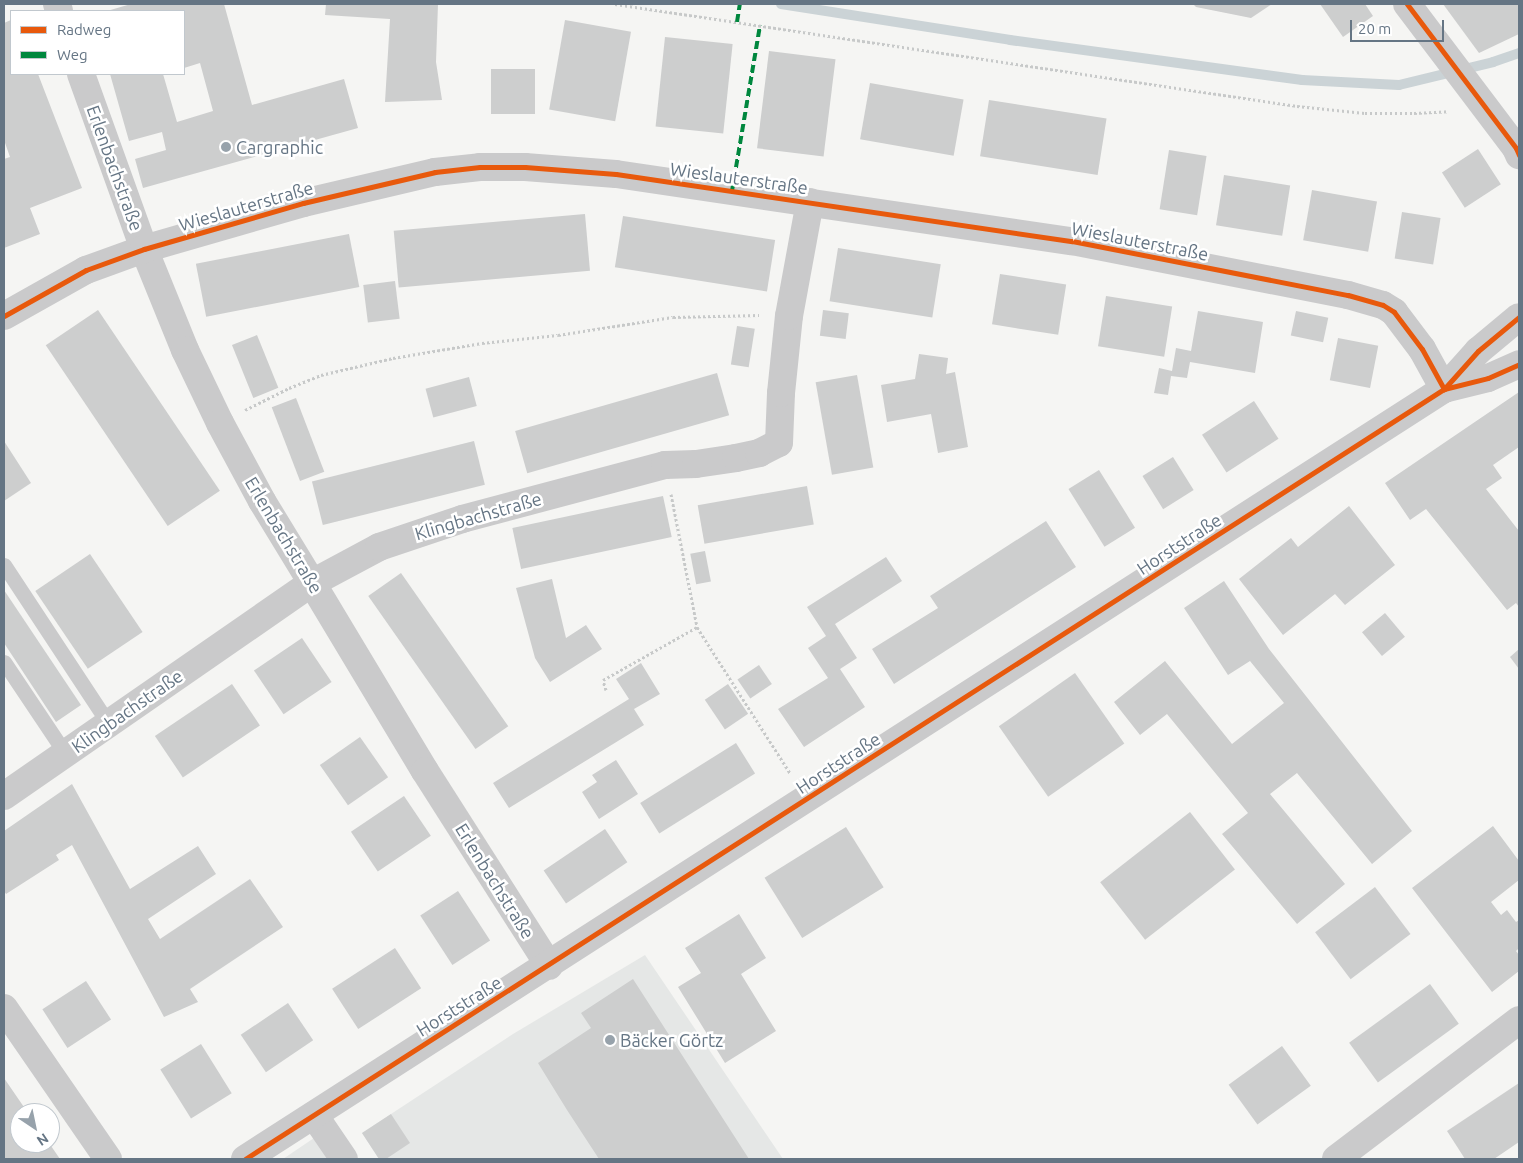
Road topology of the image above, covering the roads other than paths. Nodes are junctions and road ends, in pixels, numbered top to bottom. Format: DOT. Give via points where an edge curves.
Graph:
graph roads {
  1 [pos="1407,4"];
  2 [pos="81,75"];
  3 [pos="1518,151"];
  4 [pos="810,202"];
  5 [pos="144,249"];
  6 [pos="4,316"];
  7 [pos="1519,317"];
  8 [pos="1519,364"];
  9 [pos="1444,389"];
  10 [pos="4,564"];
  11 [pos="312,583"];
  12 [pos="4,662"];
  13 [pos="108,723"];
  14 [pos="65,753"];
  15 [pos="4,796"];
  16 [pos="549,966"];
  17 [pos="4,1008"];
  18 [pos="1519,1020"];
  19 [pos="314,1115"];
  20 [pos="108,1159"];
  21 [pos="245,1159"];
  22 [pos="344,1159"];
  23 [pos="1336,1159"];
  1 -- 3 [label="street"];
  2 -- 5 [label="street, Erlenbachstraße"];
  4 -- 5 [label="street, Wieslauterstraße" via="616,174 524,166 480,167 435,172 303,203"];
  4 -- 9 [label="street, Wieslauterstraße" via="1072,241 1348,295 1382,305 1394,312 1410,330"];
  4 -- 11 [label="street, Klingbachstraße" via="789,316 779,443 759,453 736,458 665,465 413,534 345,564"];
  5 -- 6 [label="street, Wieslauterstraße" via="86,270"];
  5 -- 11 [label="street, Erlenbachstraße" via="220,423"];
  7 -- 9 [label="street, Horststraße" via="1478,351"];
  8 -- 9 [label="street, Horststraße" via="1488,378"];
  9 -- 16 [label="street, Horststraße"];
  10 -- 13 [label="lane"];
  11 -- 13 [label="street, Klingbachstraße"];
  11 -- 16 [label="street, Erlenbachstraße"];
  12 -- 14 [label="lane"];
  13 -- 14 [label="street, Klingbachstraße"];
  14 -- 15 [label="street, Klingbachstraße"];
  16 -- 19 [label="street, Horststraße"];
  17 -- 20 [label="street"];
  18 -- 23 [label="street"];
  19 -- 21 [label="street, Horststraße"];
  19 -- 22 [label="street"];
}
